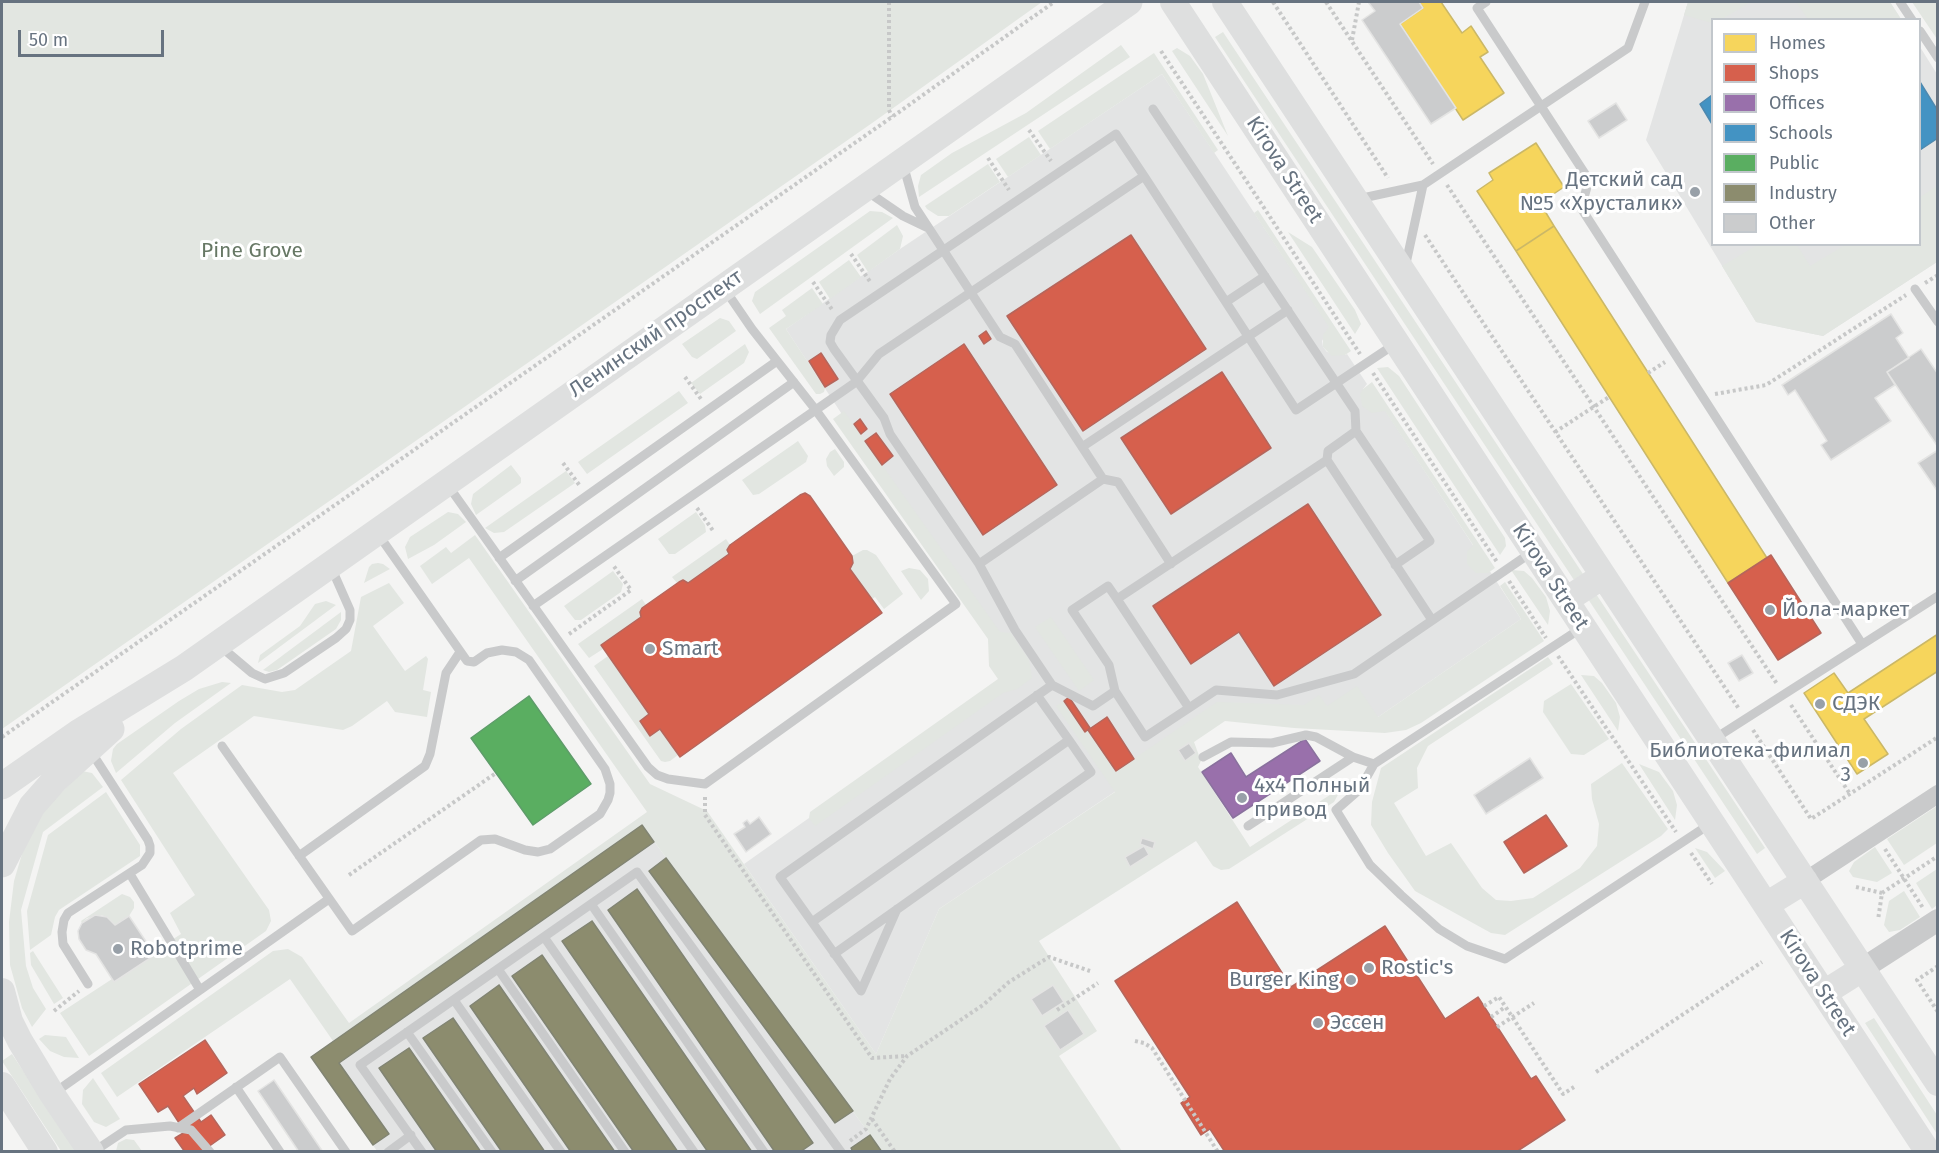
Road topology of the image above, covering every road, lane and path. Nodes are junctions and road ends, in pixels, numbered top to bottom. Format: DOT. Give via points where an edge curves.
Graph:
graph roads {
  1 [pos="889,2"];
  2 [pos="1054,2"];
  3 [pos="1129,2"];
  4 [pos="1173,2"];
  5 [pos="1225,2"];
  6 [pos="1273,2"];
  7 [pos="1326,2"];
  8 [pos="1359,2"];
  9 [pos="1486,2"];
  10 [pos="1645,2"];
  11 [pos="1900,2"];
  12 [pos="1911,18"];
  13 [pos="1921,32"];
  14 [pos="1352,40"];
  15 [pos="1161,51"];
  16 [pos="1938,58"];
  17 [pos="1541,106"];
  18 [pos="1153,109"];
  19 [pos="892,117"];
  20 [pos="1029,130"];
  21 [pos="988,158"];
  22 [pos="902,160"];
  23 [pos="1059,173"];
  24 [pos="1440,174"];
  25 [pos="1144,176"];
  26 [pos="1423,185"];
  27 [pos="862,188"];
  28 [pos="1396,191"];
  29 [pos="1356,199"];
  30 [pos="1017,201"];
  31 [pos="1415,220"];
  32 [pos="930,229"];
  33 [pos="944,250"];
  34 [pos="851,254"];
  35 [pos="1404,273"];
  36 [pos="865,274"];
  37 [pos="1938,275"];
  38 [pos="1265,276"];
  39 [pos="813,282"];
  40 [pos="723,287"];
  41 [pos="1915,289"];
  42 [pos="972,293"];
  43 [pos="1226,302"];
  44 [pos="1288,310"];
  45 [pos="840,320"];
  46 [pos="1938,322"];
  47 [pos="1248,336"];
  48 [pos="1397,343"];
  49 [pos="1676,355"];
  50 [pos="777,361"];
  51 [pos="1366,363"];
  52 [pos="1648,373"];
  53 [pos="794,382"];
  54 [pos="856,382"];
  55 [pos="1337,383"];
  56 [pos="1609,397"];
  57 [pos="1703,397"];
  58 [pos="1594,407"];
  59 [pos="815,409"];
  60 [pos="1356,431"];
  61 [pos="1555,432"];
  62 [pos="1082,447"];
  63 [pos="1328,460"];
  64 [pos="1103,479"];
  65 [pos="446,482"];
  66 [pos="376,532"];
  67 [pos="1534,551"];
  68 [pos="499,558"];
  69 [pos="330,564"];
  70 [pos="979,564"];
  71 [pos="1171,564"];
  72 [pos="1395,565"];
  73 [pos="1503,572"];
  74 [pos="1603,576"];
  75 [pos="515,581"];
  76 [pos="631,590"];
  77 [pos="1938,596"];
  78 [pos="1117,599"];
  79 [pos="1566,600"];
  80 [pos="533,606"];
  81 [pos="1432,620"];
  82 [pos="1583,627"];
  83 [pos="558,641"];
  84 [pos="218,644"];
  85 [pos="1862,644"];
  86 [pos="1552,647"];
  87 [pos="460,651"];
  88 [pos="184,668"];
  89 [pos="1052,685"];
  90 [pos="1115,691"];
  91 [pos="1784,694"];
  92 [pos="1037,695"];
  93 [pos="1189,708"];
  94 [pos="1745,718"];
  95 [pos="2,737"];
  96 [pos="1938,737"];
  97 [pos="1069,740"];
  98 [pos="1712,740"];
  99 [pos="222,746"];
  100 [pos="89,747"];
  101 [pos="1203,757"];
  102 [pos="1353,757"];
  103 [pos="1374,764"];
  104 [pos="496,773"];
  105 [pos="705,784"];
  106 [pos="2,786"];
  107 [pos="1850,794"];
  108 [pos="1938,794"];
  109 [pos="1712,822"];
  110 [pos="1248,826"];
  111 [pos="1683,841"];
  112 [pos="1882,845"];
  113 [pos="299,856"];
  114 [pos="1938,856"];
  115 [pos="2,864"];
  116 [pos="129,874"];
  117 [pos="349,875"];
  118 [pos="1904,878"];
  119 [pos="1805,881"];
  120 [pos="1713,884"];
  121 [pos="1856,887"];
  122 [pos="1882,893"];
  123 [pos="329,899"];
  124 [pos="591,904"];
  125 [pos="1766,905"];
  126 [pos="897,909"];
  127 [pos="1931,916"];
  128 [pos="1878,920"];
  129 [pos="812,922"];
  130 [pos="544,937"];
  131 [pos="834,954"];
  132 [pos="1762,962"];
  133 [pos="1938,966"];
  134 [pos="498,969"];
  135 [pos="1862,969"];
  136 [pos="1090,971"];
  137 [pos="1098,983"];
  138 [pos="88,984"];
  139 [pos="200,990"];
  140 [pos="2,991"];
  141 [pos="1824,993"];
  142 [pos="454,1000"];
  143 [pos="1534,1003"];
  144 [pos="1484,1006"];
  145 [pos="1505,1007"];
  146 [pos="1056,1010"];
  147 [pos="54,1011"];
  148 [pos="1938,1011"];
  149 [pos="1491,1017"];
  150 [pos="1512,1018"];
  151 [pos="1497,1027"];
  152 [pos="407,1032"];
  153 [pos="1135,1041"];
  154 [pos="907,1056"];
  155 [pos="1596,1072"];
  156 [pos="1938,1083"];
  157 [pos="2,1085"];
  158 [pos="236,1087"];
  159 [pos="1574,1087"];
  160 [pos="52,1094"];
  161 [pos="872,1118"];
  162 [pos="178,1128"];
  163 [pos="411,1135"];
  164 [pos="840,1150"];
  165 [pos="45,1152"];
  166 [pos="92,1152"];
  167 [pos="210,1152"];
  168 [pos="280,1152"];
  169 [pos="346,1152"];
  170 [pos="388,1152"];
  171 [pos="422,1152"];
  172 [pos="492,1152"];
  173 [pos="561,1152"];
  174 [pos="625,1152"];
  175 [pos="694,1152"];
  176 [pos="764,1152"];
  177 [pos="895,1152"];
  178 [pos="1218,1152"];
  179 [pos="1928,1152"];
  1 -- 19 [label="path"];
  2 -- 19 [label="path"];
  3 -- 22 [label="main road, Ленинский проспект"];
  4 -- 48 [label="main road, Kirova Street"];
  5 -- 29 [label="main road, Kirova Street"];
  6 -- 28 [label="path"];
  7 -- 14 [label="path"];
  8 -- 14 [label="path"];
  9 -- 17 [label="lane" via="1477,8"];
  10 -- 17 [label="lane" via="1628,48"];
  11 -- 12 [label="lane"];
  13 -- 16 [label="lane"];
  14 -- 24 [label="path"];
  15 -- 51 [label="path"];
  17 -- 24 [label="lane"];
  17 -- 49 [label="lane" via="1589,180 1581,208"];
  18 -- 38 [label="lane"];
  19 -- 95 [label="path"];
  20 -- 23 [label="path"];
  21 -- 30 [label="path"];
  22 -- 27 [label="main road, Ленинский проспект"];
  22 -- 32 [label="lane" via="915,207"];
  23 -- 25 [label="lane" via="1116,134"];
  23 -- 30 [label="lane"];
  24 -- 26 [label="lane"];
  24 -- 58 [label="path"];
  25 -- 42 [label="lane"];
  25 -- 43 [label="lane"];
  26 -- 28 [label="lane"];
  26 -- 31 [label="lane"];
  27 -- 32 [label="lane"];
  27 -- 40 [label="main road, Ленинский проспект"];
  28 -- 29 [label="lane"];
  29 -- 35 [label="main road, Kirova Street"];
  30 -- 33 [label="lane"];
  31 -- 35 [label="lane"];
  31 -- 61 [label="path"];
  32 -- 33 [label="lane"];
  33 -- 42 [label="lane"];
  33 -- 45 [label="lane"];
  34 -- 36 [label="path"];
  35 -- 74 [label="main road, Kirova Street"];
  37 -- 41 [label="path"];
  38 -- 43 [label="lane"];
  38 -- 44 [label="lane"];
  39 -- 45 [label="path"];
  40 -- 50 [label="lane"];
  40 -- 65 [label="main road, Ленинский проспект"];
  41 -- 46 [label="lane"];
  41 -- 57 [label="path" via="1766,385"];
  42 -- 54 [label="lane" via="879,354"];
  42 -- 62 [label="lane" via="1000,337 1015,345"];
  43 -- 47 [label="lane"];
  44 -- 47 [label="lane"];
  44 -- 55 [label="lane"];
  45 -- 54 [label="lane" via="831,342"];
  47 -- 55 [label="lane" via="1296,410"];
  47 -- 62 [label="lane"];
  48 -- 51 [label="lane"];
  48 -- 67 [label="main road, Kirova Street"];
  49 -- 52 [label="path"];
  49 -- 57 [label="lane"];
  50 -- 53 [label="lane"];
  50 -- 68 [label="lane"];
  51 -- 55 [label="lane"];
  51 -- 73 [label="path"];
  53 -- 59 [label="lane"];
  53 -- 75 [label="lane"];
  54 -- 59 [label="lane"];
  54 -- 70 [label="lane" via="885,418 890,434"];
  55 -- 60 [label="lane" via="1355,411"];
  56 -- 58 [label="path"];
  57 -- 85 [label="lane"];
  58 -- 61 [label="path"];
  58 -- 91 [label="path"];
  59 -- 80 [label="lane"];
  59 -- 105 [label="lane" via="956,604"];
  60 -- 63 [label="lane" via="1330,448"];
  60 -- 72 [label="lane" via="1430,541"];
  61 -- 94 [label="path"];
  62 -- 64 [label="lane"];
  63 -- 71 [label="lane"];
  63 -- 72 [label="lane"];
  64 -- 70 [label="lane"];
  64 -- 71 [label="lane" via="1118,482"];
  65 -- 66 [label="main road, Ленинский проспект"];
  65 -- 68 [label="lane"];
  66 -- 69 [label="main road, Ленинский проспект"];
  66 -- 87 [label="lane"];
  67 -- 73 [label="lane"];
  67 -- 79 [label="main road, Kirova Street"];
  68 -- 75 [label="lane"];
  69 -- 84 [label="main road, Ленинский проспект"];
  69 -- 84 [label="lane" via="350,610 346,629 336,638 284,673 265,679"];
  70 -- 89 [label="lane" via="1015,630"];
  71 -- 78 [label="lane"];
  72 -- 81 [label="lane"];
  73 -- 81 [label="lane"];
  73 -- 86 [label="path"];
  74 -- 79 [label="main road"];
  74 -- 98 [label="main road, Kirova Street"];
  75 -- 80 [label="lane"];
  76 -- 83 [label="path"];
  77 -- 85 [label="lane"];
  78 -- 90 [label="lane" via="1108,586 1072,610 1109,665"];
  78 -- 93 [label="lane"];
  79 -- 82 [label="main road, Kirova Street"];
  80 -- 83 [label="lane"];
  81 -- 93 [label="lane" via="1354,674 1277,695 1216,690"];
  82 -- 86 [label="lane"];
  82 -- 109 [label="main road, Kirova Street"];
  83 -- 105 [label="lane" via="648,767 668,779"];
  84 -- 88 [label="main road, Ленинский проспект"];
  85 -- 91 [label="lane"];
  86 -- 103 [label="lane"];
  86 -- 111 [label="path"];
  87 -- 113 [label="lane" via="446,674 425,766"];
  87 -- 123 [label="lane" via="470,662 502,650 529,660 606,769 610,784 605,808 550,849 538,852 495,839 481,840 352,931"];
  88 -- 100 [label="main road, Ленинский проспект"];
  88 -- 106 [label="main road, Ленинский проспект" via="78,733"];
  89 -- 90 [label="lane" via="1093,706"];
  89 -- 92 [label="lane"];
  90 -- 93 [label="lane" via="1145,737"];
  91 -- 94 [label="lane"];
  91 -- 107 [label="path"];
  92 -- 97 [label="lane"];
  92 -- 129 [label="lane" via="780,877"];
  94 -- 98 [label="lane"];
  94 -- 107 [label="path" via="1811,819"];
  96 -- 107 [label="path"];
  97 -- 126 [label="lane" via="1091,772"];
  97 -- 129 [label="lane"];
  98 -- 119 [label="main road, Kirova Street"];
  99 -- 113 [label="lane"];
  100 -- 115 [label="main road, Ленинский проспект" via="32,806"];
  100 -- 116 [label="lane" via="150,846 147,860"];
  101 -- 102 [label="lane" via="1231,742 1272,743 1306,735"];
  102 -- 103 [label="lane"];
  102 -- 110 [label="lane"];
  103 -- 111 [label="lane" via="1360,789 1336,810 1370,865 1439,929 1467,946 1505,959"];
  104 -- 117 [label="path"];
  105 -- 154 [label="path" via="705,815 872,1058"];
  108 -- 119 [label="street"];
  109 -- 111 [label="lane"];
  109 -- 125 [label="main road, Kirova Street"];
  111 -- 120 [label="path"];
  112 -- 118 [label="path"];
  113 -- 123 [label="lane"];
  114 -- 118 [label="path"];
  116 -- 138 [label="lane" via="64,920 63,944"];
  116 -- 139 [label="lane"];
  118 -- 122 [label="path"];
  118 -- 127 [label="path"];
  119 -- 125 [label="main road"];
  119 -- 135 [label="main road, Kirova Street"];
  121 -- 122 [label="path"];
  122 -- 128 [label="path"];
  123 -- 139 [label="lane"];
  124 -- 130 [label="lane"];
  124 -- 164 [label="lane" via="637,872"];
  124 -- 176 [label="lane"];
  125 -- 141 [label="main road, Kirova Street"];
  126 -- 131 [label="lane"];
  126 -- 131 [label="lane" via="861,991"];
  127 -- 135 [label="street"];
  129 -- 131 [label="lane"];
  130 -- 134 [label="lane"];
  130 -- 175 [label="lane"];
  132 -- 155 [label="path"];
  133 -- 148 [label="path" via="1917,980"];
  134 -- 142 [label="lane"];
  134 -- 174 [label="lane"];
  135 -- 141 [label="main road"];
  135 -- 156 [label="main road, Kirova Street"];
  136 -- 154 [label="path" via="1049,957"];
  137 -- 146 [label="path"];
  138 -- 147 [label="path"];
  139 -- 160 [label="lane"];
  140 -- 160 [label="main road" via="10,1021"];
  141 -- 179 [label="main road, Kirova Street"];
  142 -- 152 [label="lane"];
  142 -- 173 [label="lane"];
  143 -- 150 [label="path"];
  144 -- 145 [label="path" via="1498,997"];
  145 -- 149 [label="path"];
  145 -- 150 [label="path"];
  150 -- 151 [label="path"];
  150 -- 159 [label="path" via="1563,1094"];
  152 -- 163 [label="lane" via="360,1065"];
  152 -- 172 [label="lane"];
  153 -- 178 [label="path" via="1152,1048"];
  154 -- 161 [label="path" via="890,1079"];
  157 -- 165 [label="main road"];
  158 -- 162 [label="lane"];
  158 -- 168 [label="lane"];
  158 -- 169 [label="lane" via="280,1057"];
  160 -- 166 [label="main road"];
  161 -- 164 [label="path" via="866,1130"];
  161 -- 177 [label="path"];
  162 -- 166 [label="lane" via="132,1128"];
  162 -- 167 [label="lane" via="191,1130"];
  163 -- 170 [label="lane"];
  163 -- 171 [label="lane"];
}
